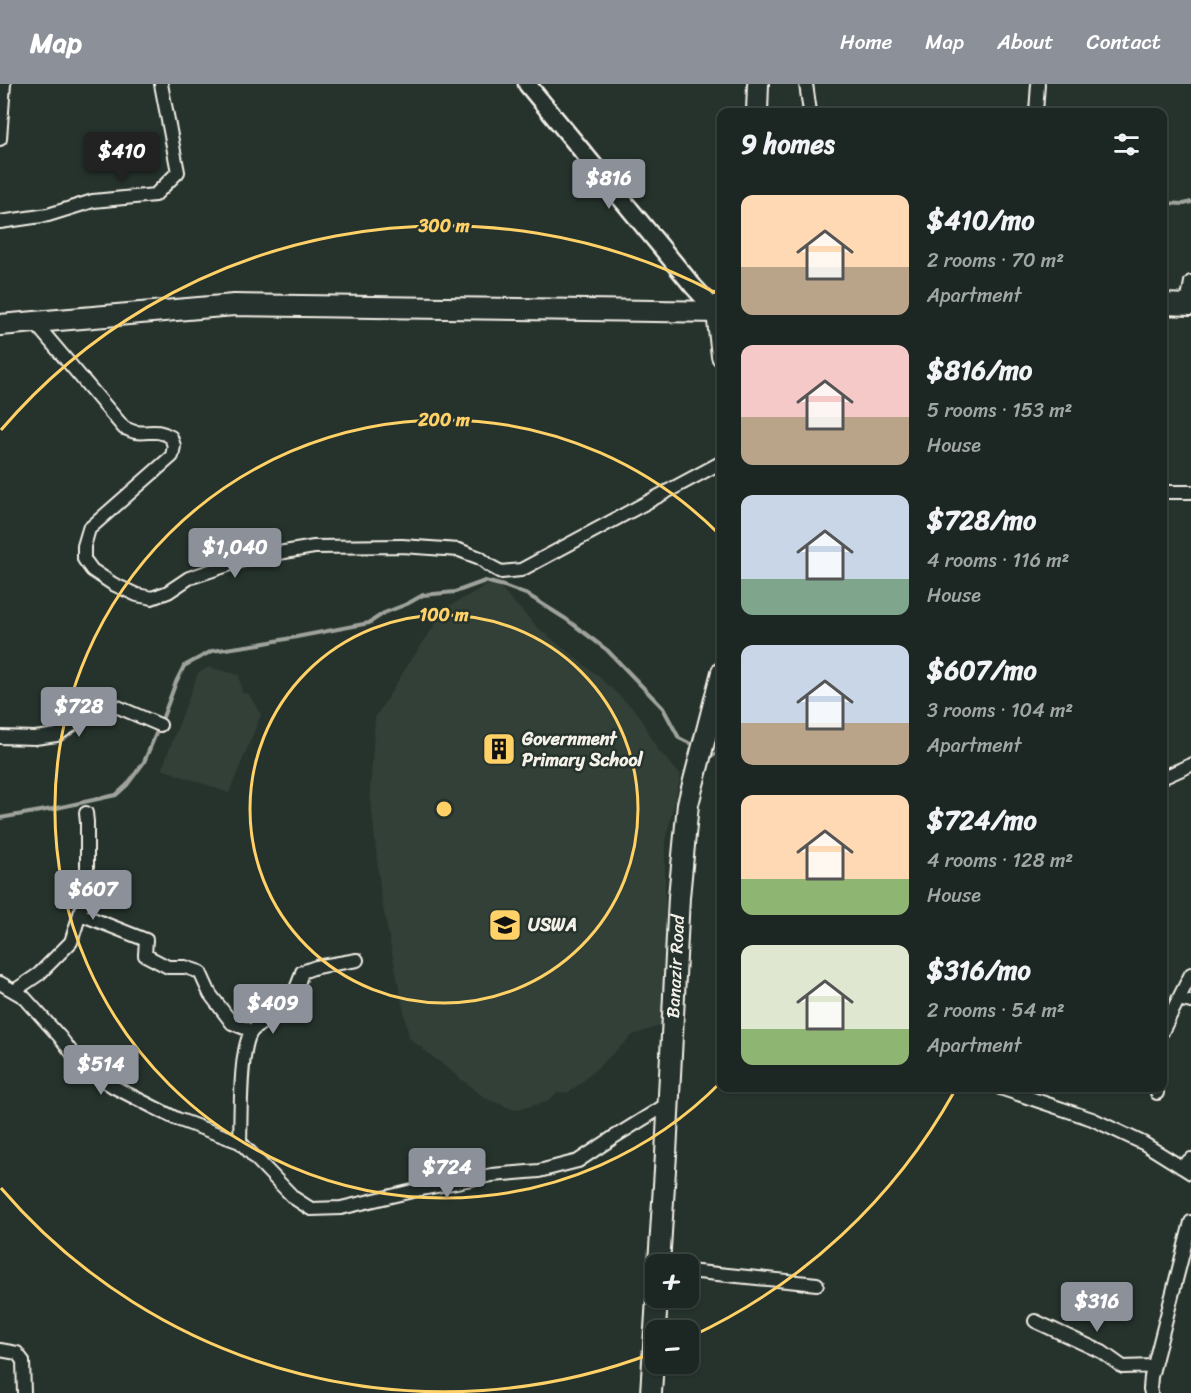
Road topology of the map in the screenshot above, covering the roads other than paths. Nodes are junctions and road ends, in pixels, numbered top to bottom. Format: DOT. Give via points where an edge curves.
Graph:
graph roads {
  1 [pos="4,84"];
  2 [pos="161,84"];
  3 [pos="528,84"];
  4 [pos="758,84"];
  5 [pos="806,84"];
  6 [pos="1038,84"];
  7 [pos="756,108"];
  8 [pos="809,108"];
  9 [pos="1036,108"];
  10 [pos="0,139"];
  11 [pos="0,222"];
  12 [pos="1191,282"];
  13 [pos="1167,304"];
  14 [pos="1189,304"];
  15 [pos="717,306"];
  16 [pos="717,309"];
  17 [pos="35,323"];
  18 [pos="0,326"];
  19 [pos="717,465"];
  20 [pos="1167,492"];
  21 [pos="1191,492"];
  22 [pos="717,691"];
  23 [pos="160,725"];
  24 [pos="0,737"];
  25 [pos="1191,765"];
  26 [pos="1167,776"];
  27 [pos="86,813"];
  28 [pos="80,914"];
  29 [pos="357,960"];
  30 [pos="1191,974"];
  31 [pos="0,983"];
  32 [pos="14,991"];
  33 [pos="1185,1000"];
  34 [pos="1167,1025"];
  35 [pos="252,1031"];
  36 [pos="1012,1092"];
  37 [pos="669,1104"];
  38 [pos="240,1142"];
  39 [pos="1188,1166"];
  40 [pos="1191,1222"];
  41 [pos="660,1254"];
  42 [pos="699,1272"];
  43 [pos="817,1284"];
  44 [pos="656,1308"];
  45 [pos="1035,1321"];
  46 [pos="0,1350"];
  47 [pos="1154,1366"];
  48 [pos="24,1393"];
  49 [pos="651,1393"];
  50 [pos="1151,1393"];
  1 -- 10 [label="street"];
  2 -- 11 [label="street" via="178,172 155,195 93,201"];
  3 -- 15 [label="main road" via="693,286"];
  4 -- 7 [label="main road"];
  5 -- 8 [label="street"];
  6 -- 9 [label="street"];
  12 -- 14 [label="street"];
  13 -- 14 [label="main road"];
  16 -- 17 [label="main road" via="234,305"];
  17 -- 18 [label="main road"];
  17 -- 19 [label="street" via="124,428 171,437 172,456 89,529 84,546 84,559 92,570 137,595 152,598 189,578 249,558 314,547 459,550 501,572 521,570"];
  20 -- 21 [label="street"];
  22 -- 37 [label="main road, Banazir Road" via="688,804 679,897"];
  23 -- 24 [label="street" via="118,707 103,708 57,735"];
  25 -- 26 [label="street"];
  27 -- 28 [label="street" via="87,892"];
  28 -- 32 [label="street" via="71,942 39,974"];
  28 -- 35 [label="street" via="146,940 145,955 168,967 200,972 210,994 232,1023"];
  29 -- 35 [label="street" via="302,972 289,1002"];
  30 -- 33 [label="street"];
  31 -- 32 [label="street"];
  32 -- 38 [label="street" via="24,996 82,1066 177,1119"];
  33 -- 34 [label="street"];
  35 -- 38 [label="street" via="243,1055"];
  36 -- 39 [label="street" via="1092,1119"];
  37 -- 38 [label="street" via="578,1161 421,1189 341,1208 311,1209 294,1198"];
  37 -- 41 [label="main road, Banazir Road"];
  40 -- 47 [label="street"];
  42 -- 43 [label="street"];
  44 -- 49 [label="main road"];
  45 -- 47 [label="street" via="1102,1352 1123,1367"];
  46 -- 48 [label="street" via="17,1353 23,1360"];
  47 -- 50 [label="street"];
}
